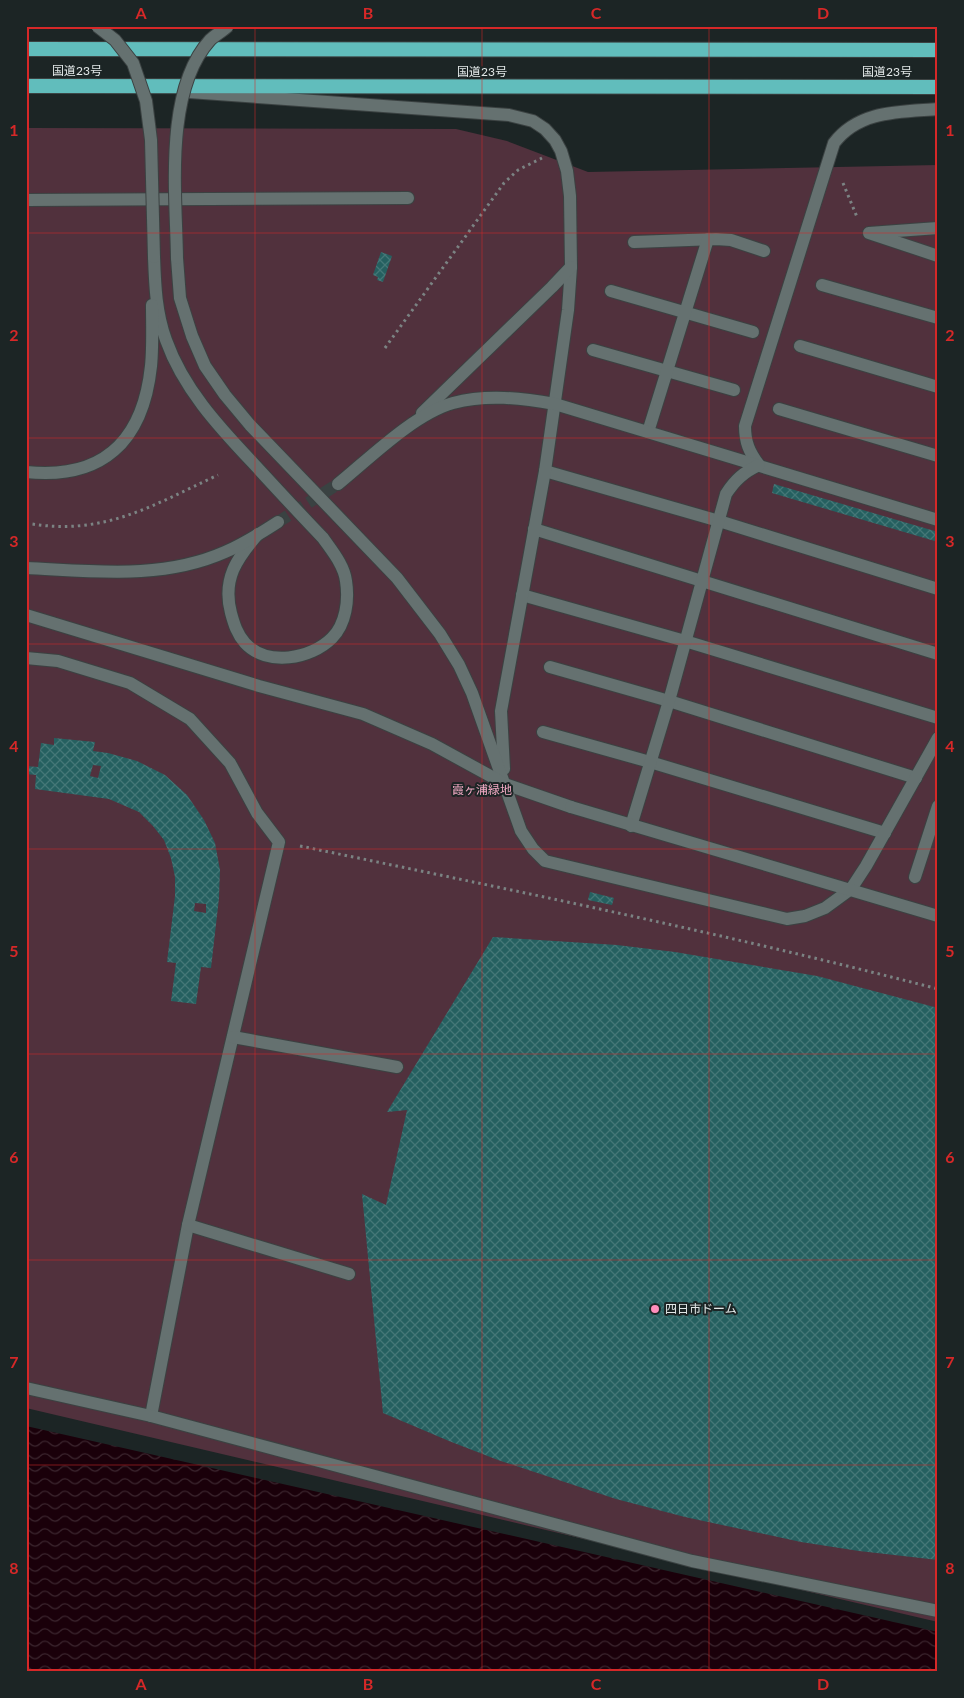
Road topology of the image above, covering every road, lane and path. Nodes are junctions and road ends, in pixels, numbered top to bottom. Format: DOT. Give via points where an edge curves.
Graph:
graph roads {
  1 [pos="97,26"];
  2 [pos="228,26"];
  3 [pos="26,49"];
  4 [pos="938,50"];
  5 [pos="26,86"];
  6 [pos="102,86"];
  7 [pos="938,87"];
  8 [pos="938,109"];
  9 [pos="561,151"];
  10 [pos="408,198"];
  11 [pos="26,200"];
  12 [pos="938,228"];
  13 [pos="708,239"];
  14 [pos="634,242"];
  15 [pos="764,252"];
  16 [pos="938,256"];
  17 [pos="154,257"];
  18 [pos="571,266"];
  19 [pos="822,284"];
  20 [pos="611,291"];
  21 [pos="685,312"];
  22 [pos="938,318"];
  23 [pos="753,332"];
  24 [pos="800,346"];
  25 [pos="385,348"];
  26 [pos="593,350"];
  27 [pos="667,370"];
  28 [pos="938,387"];
  29 [pos="734,390"];
  30 [pos="555,404"];
  31 [pos="779,409"];
  32 [pos="408,427"];
  33 [pos="648,432"];
  34 [pos="938,456"];
  35 [pos="759,465"];
  36 [pos="545,471"];
  37 [pos="26,472"];
  38 [pos="218,475"];
  39 [pos="338,484"];
  40 [pos="938,520"];
  41 [pos="719,521"];
  42 [pos="278,522"];
  43 [pos="26,523"];
  44 [pos="534,529"];
  45 [pos="258,534"];
  46 [pos="26,568"];
  47 [pos="703,581"];
  48 [pos="938,589"];
  49 [pos="522,595"];
  50 [pos="26,615"];
  51 [pos="685,641"];
  52 [pos="938,654"];
  53 [pos="26,658"];
  54 [pos="550,667"];
  55 [pos="669,700"];
  56 [pos="938,718"];
  57 [pos="543,732"];
  58 [pos="938,738"];
  59 [pos="650,762"];
  60 [pos="916,778"];
  61 [pos="505,784"];
  62 [pos="938,806"];
  63 [pos="631,826"];
  64 [pos="885,833"];
  65 [pos="280,842"];
  66 [pos="915,877"];
  67 [pos="851,889"];
  68 [pos="938,916"];
  69 [pos="938,989"];
  70 [pos="233,1038"];
  71 [pos="397,1067"];
  72 [pos="188,1225"];
  73 [pos="349,1274"];
  74 [pos="26,1388"];
  75 [pos="150,1416"];
  76 [pos="938,1611"];
  1 -- 17 [label="street, bridge" via="115,40 133,63 146,100 151,140"];
  2 -- 61 [label="street, bridge" via="210,40 194,65 180,100 175,138 180,298 192,336 205,366 225,395 398,578 440,634 472,693"];
  3 -- 4 [label="highway, 国道23号"];
  5 -- 6 [label="highway, 国道23号"];
  6 -- 7 [label="highway, 国道23号"];
  6 -- 9 [label="street" via="509,115 533,121 545,129"];
  8 -- 35 [label="street" via="872,117 843,132 834,143 745,426 745,440"];
  9 -- 18 [label="street" via="570,196"];
  9 -- 25 [label="path" via="535,160 504,183"];
  10 -- 11 [label="street"];
  12 -- 16 [label="street" via="869,233"];
  13 -- 14 [label="street"];
  13 -- 15 [label="street" via="731,240"];
  13 -- 21 [label="street"];
  17 -- 37 [label="street" via="151,367 144,402 134,427 120,447 87,467 46,474"];
  17 -- 45 [label="street" via="157,305 166,340 196,398 338,558 346,580 347,602 343,621 332,638 301,656 282,658 262,654 246,645 236,630 229,594 233,568"];
  18 -- 30 [label="street"];
  18 -- 32 [label="street"];
  19 -- 22 [label="street"];
  20 -- 21 [label="street"];
  21 -- 23 [label="street"];
  21 -- 27 [label="street"];
  24 -- 28 [label="street"];
  26 -- 27 [label="street"];
  27 -- 29 [label="street"];
  27 -- 33 [label="street"];
  30 -- 32 [label="street" via="498,397 473,399 452,403"];
  30 -- 33 [label="street"];
  30 -- 36 [label="street"];
  31 -- 34 [label="street"];
  32 -- 39 [label="street"];
  33 -- 35 [label="street"];
  35 -- 40 [label="street"];
  35 -- 41 [label="street" via="734,482 726,494"];
  36 -- 41 [label="street"];
  36 -- 44 [label="street"];
  38 -- 43 [label="path" via="134,514 102,524 73,527"];
  41 -- 47 [label="street"];
  41 -- 48 [label="street"];
  42 -- 45 [label="street"];
  44 -- 47 [label="street"];
  44 -- 49 [label="street"];
  45 -- 46 [label="street" via="226,552 176,568 122,572"];
  47 -- 51 [label="street"];
  47 -- 52 [label="street"];
  49 -- 51 [label="street"];
  49 -- 61 [label="street" via="501,711"];
  50 -- 61 [label="street" via="363,714 432,744"];
  51 -- 55 [label="street"];
  51 -- 56 [label="street"];
  53 -- 65 [label="street" via="58,661 130,683 190,719 230,763 257,813"];
  54 -- 55 [label="street"];
  55 -- 59 [label="street"];
  55 -- 60 [label="street"];
  57 -- 59 [label="street"];
  58 -- 60 [label="street"];
  59 -- 63 [label="street"];
  59 -- 64 [label="street"];
  60 -- 64 [label="street"];
  61 -- 63 [label="street"];
  61 -- 67 [label="street" via="521,832 546,861 787,919 825,908"];
  62 -- 66 [label="street"];
  63 -- 67 [label="street"];
  64 -- 67 [label="street"];
  65 -- 69 [label="path" via="548,897 826,960"];
  65 -- 70 [label="street"];
  67 -- 68 [label="street"];
  70 -- 71 [label="street"];
  70 -- 72 [label="street"];
  72 -- 73 [label="street"];
  72 -- 75 [label="street"];
  74 -- 75 [label="street"];
  75 -- 76 [label="street" via="692,1561"];
}
